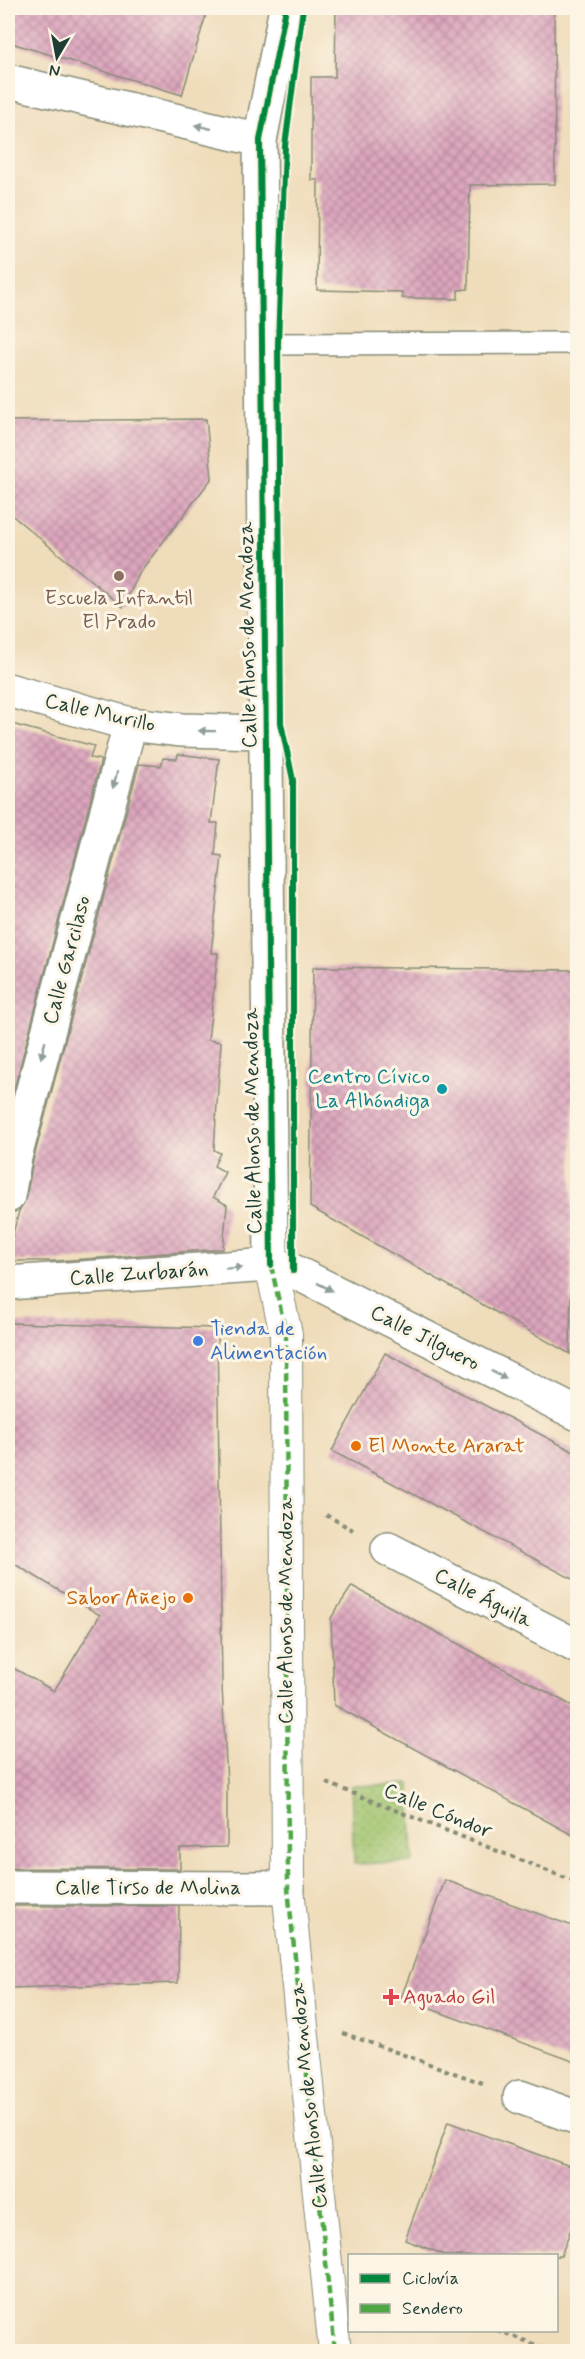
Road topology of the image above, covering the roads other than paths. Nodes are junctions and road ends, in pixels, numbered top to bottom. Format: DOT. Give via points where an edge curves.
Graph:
graph roads {
  1 [pos="286,8"];
  2 [pos="8,81"];
  3 [pos="260,140"];
  4 [pos="262,344"];
  5 [pos="578,344"];
  6 [pos="8,690"];
  7 [pos="130,724"];
  8 [pos="266,732"];
  9 [pos="8,1197"];
  10 [pos="271,1265"];
  11 [pos="8,1283"];
  12 [pos="578,1414"];
  13 [pos="388,1549"];
  14 [pos="578,1647"];
  15 [pos="8,1887"];
  16 [pos="288,1888"];
  17 [pos="520,2097"];
  18 [pos="578,2118"];
  19 [pos="335,2352"];
  1 -- 3 [label="street, Calle Alonso de Mendoza"];
  3 -- 2 [label="street, one-way"];
  3 -- 4 [label="street, Calle Alonso de Mendoza"];
  4 -- 5 [label="lane"];
  4 -- 8 [label="street, Calle Alonso de Mendoza"];
  6 -- 7 [label="street, Calle Murillo"];
  8 -- 7 [label="street, Calle Murillo, one-way"];
  7 -- 9 [label="street, Calle Garcilaso, one-way" via="15,1157"];
  8 -- 10 [label="street, Calle Alonso de Mendoza"];
  11 -- 10 [label="street, Calle Zurbarán, one-way"];
  10 -- 12 [label="street, Calle Jilguero, one-way" via="293,1271"];
  10 -- 16 [label="street, Calle Alonso de Mendoza" via="286,1334"];
  13 -- 14 [label="street, Calle Águila"];
  15 -- 16 [label="street, Calle Tirso de Molina"];
  16 -- 19 [label="street, Calle Alonso de Mendoza"];
  17 -- 18 [label="street"];
}
